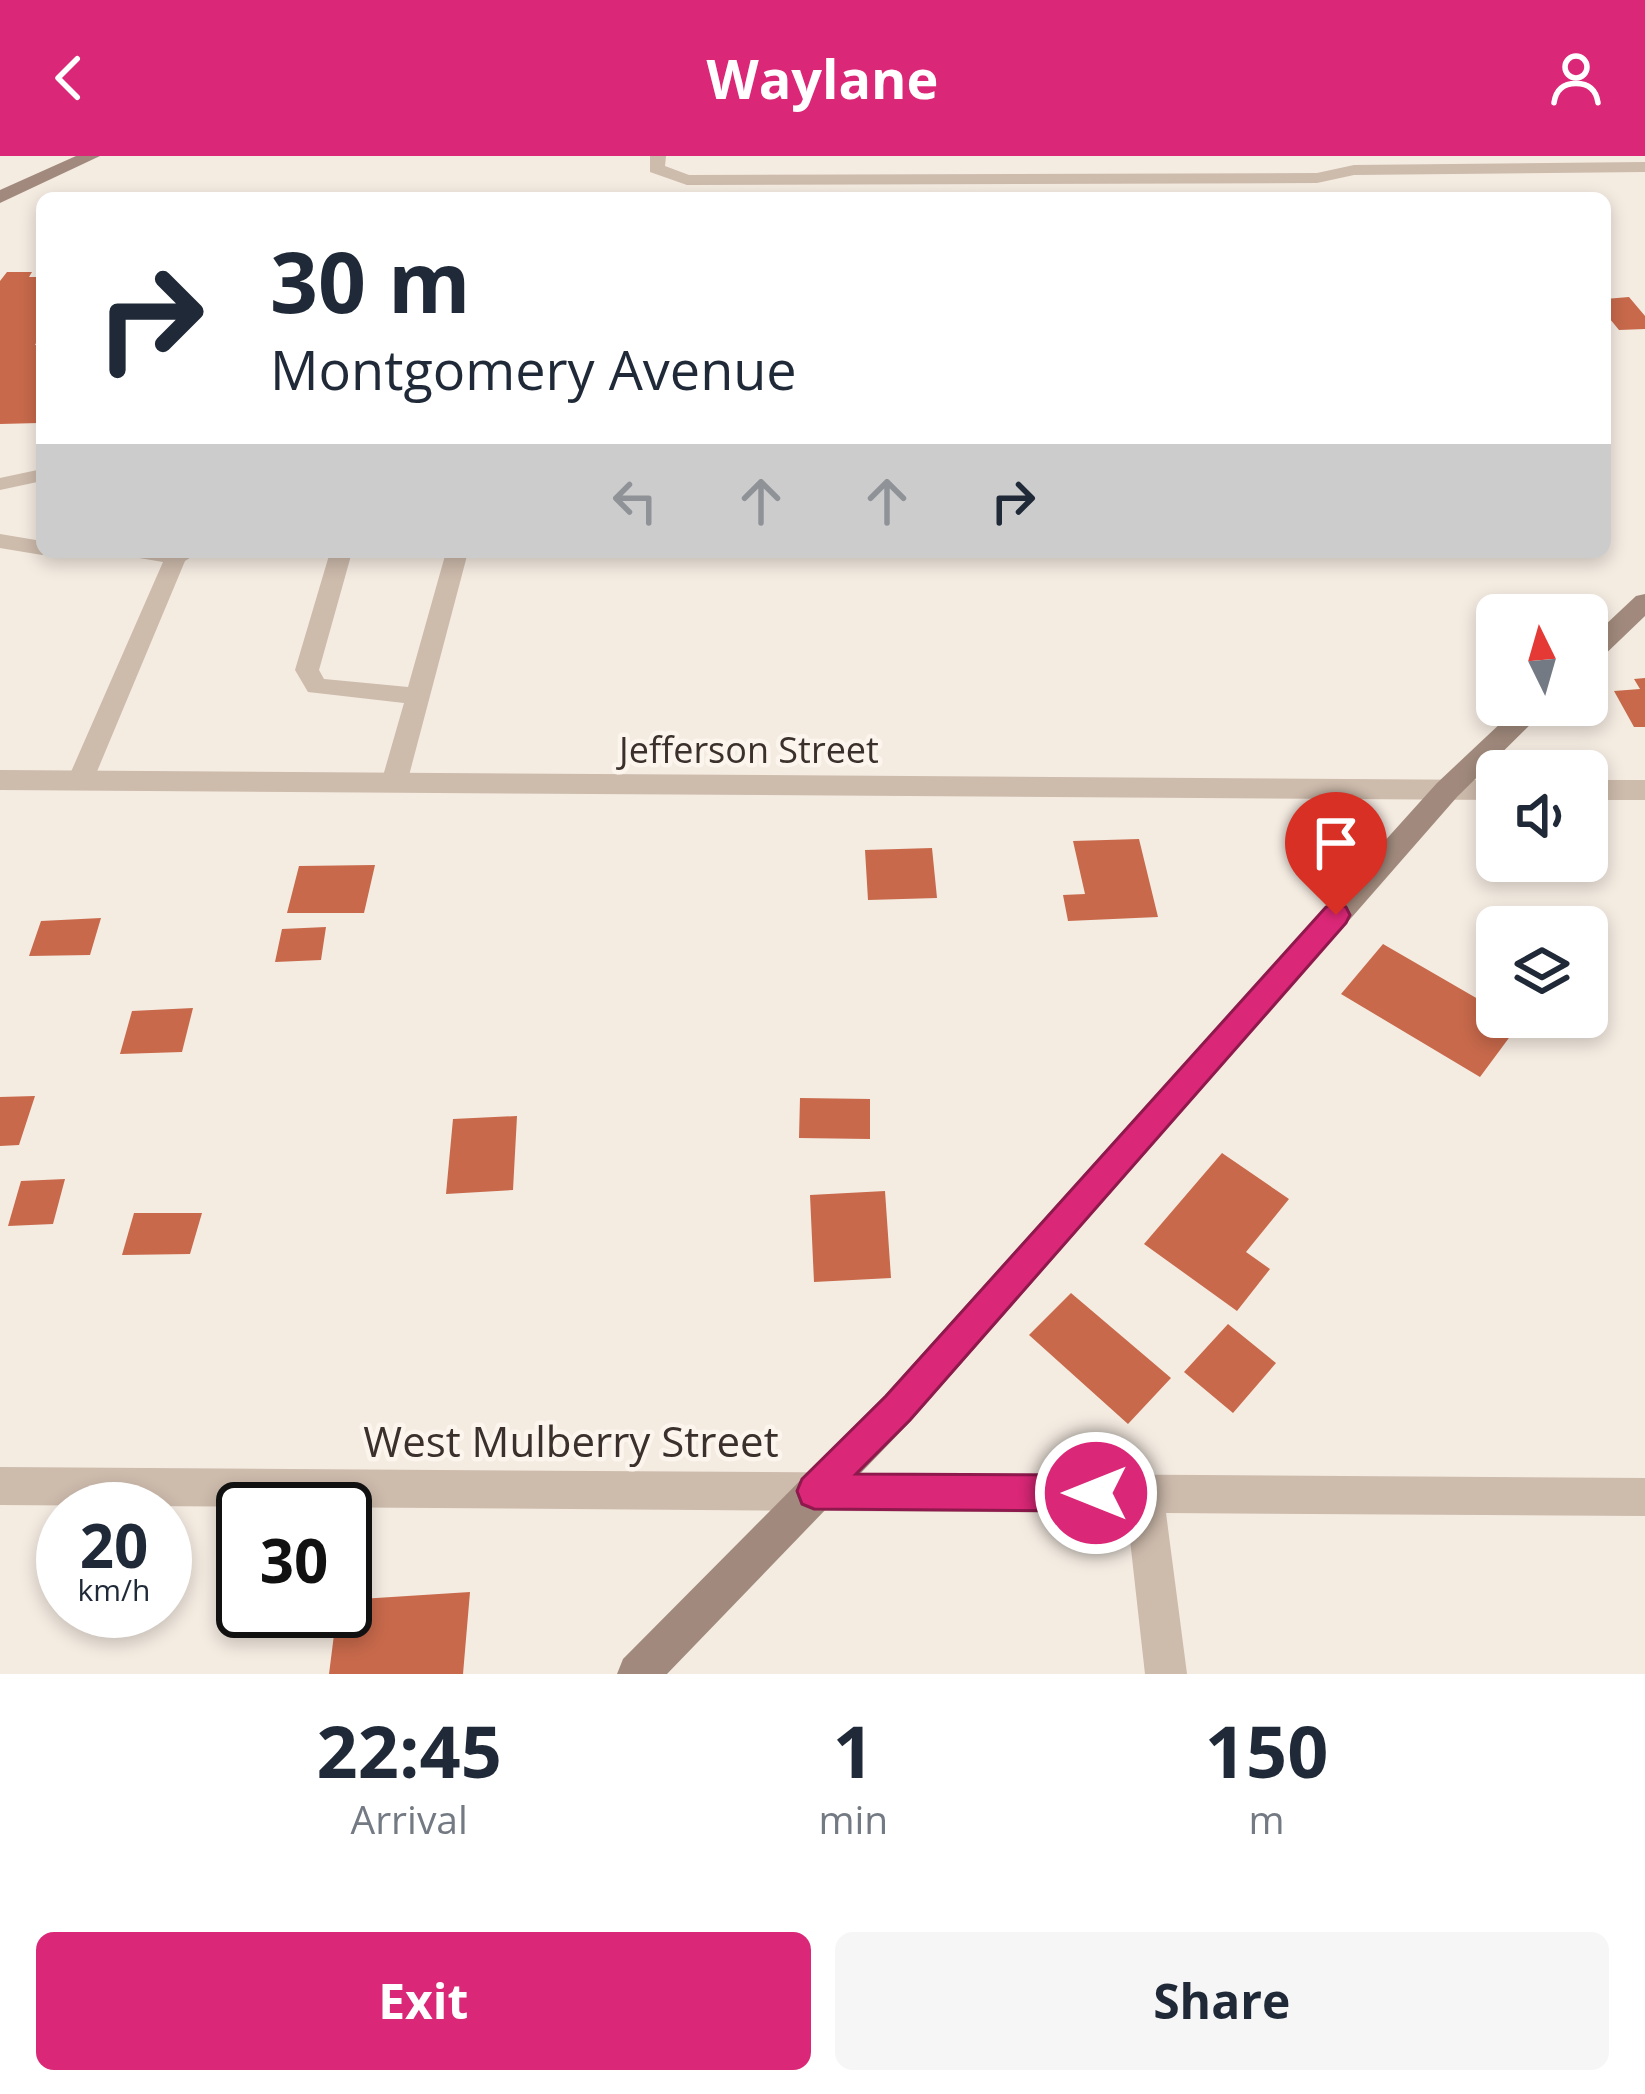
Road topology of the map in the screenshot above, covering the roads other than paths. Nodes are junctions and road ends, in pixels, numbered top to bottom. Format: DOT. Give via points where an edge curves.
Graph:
graph roads {
  1 [pos="92,156"];
  2 [pos="658,156"];
  3 [pos="1350,163"];
  4 [pos="1645,166"];
  5 [pos="0,197"];
  6 [pos="36,476"];
  7 [pos="0,484"];
  8 [pos="0,541"];
  9 [pos="36,547"];
  10 [pos="181,558"];
  11 [pos="339,558"];
  12 [pos="455,558"];
  13 [pos="1645,602"];
  14 [pos="1608,637"];
  15 [pos="415,696"];
  16 [pos="1515,726"];
  17 [pos="0,780"];
  18 [pos="80,781"];
  19 [pos="394,783"];
  20 [pos="1448,790"];
  21 [pos="1476,790"];
  22 [pos="1608,790"];
  23 [pos="1645,790"];
  24 [pos="0,1486"];
  25 [pos="814,1491"];
  26 [pos="1144,1493"];
  27 [pos="1645,1497"];
  28 [pos="638,1674"];
  29 [pos="1166,1674"];
  1 -- 5 [label="street"];
  2 -- 3 [label="lane" via="656,168 687,180 1317,178"];
  3 -- 4 [label="lane"];
  6 -- 7 [label="lane"];
  8 -- 9 [label="lane"];
  10 -- 18 [label="lane"];
  11 -- 15 [label="lane" via="307,670 316,686"];
  12 -- 15 [label="lane"];
  13 -- 14 [label="street"];
  15 -- 19 [label="lane"];
  16 -- 20 [label="street"];
  17 -- 18 [label="street, Jefferson Street"];
  18 -- 19 [label="street, Jefferson Street"];
  19 -- 20 [label="street, Jefferson Street"];
  20 -- 21 [label="street, Jefferson Street"];
  20 -- 25 [label="street" via="898,1408"];
  22 -- 23 [label="street"];
  24 -- 25 [label="street, West Mulberry Street"];
  25 -- 26 [label="street, West Mulberry Street"];
  25 -- 28 [label="street"];
  26 -- 27 [label="street, West Mulberry Street"];
  26 -- 29 [label="street"];
}
